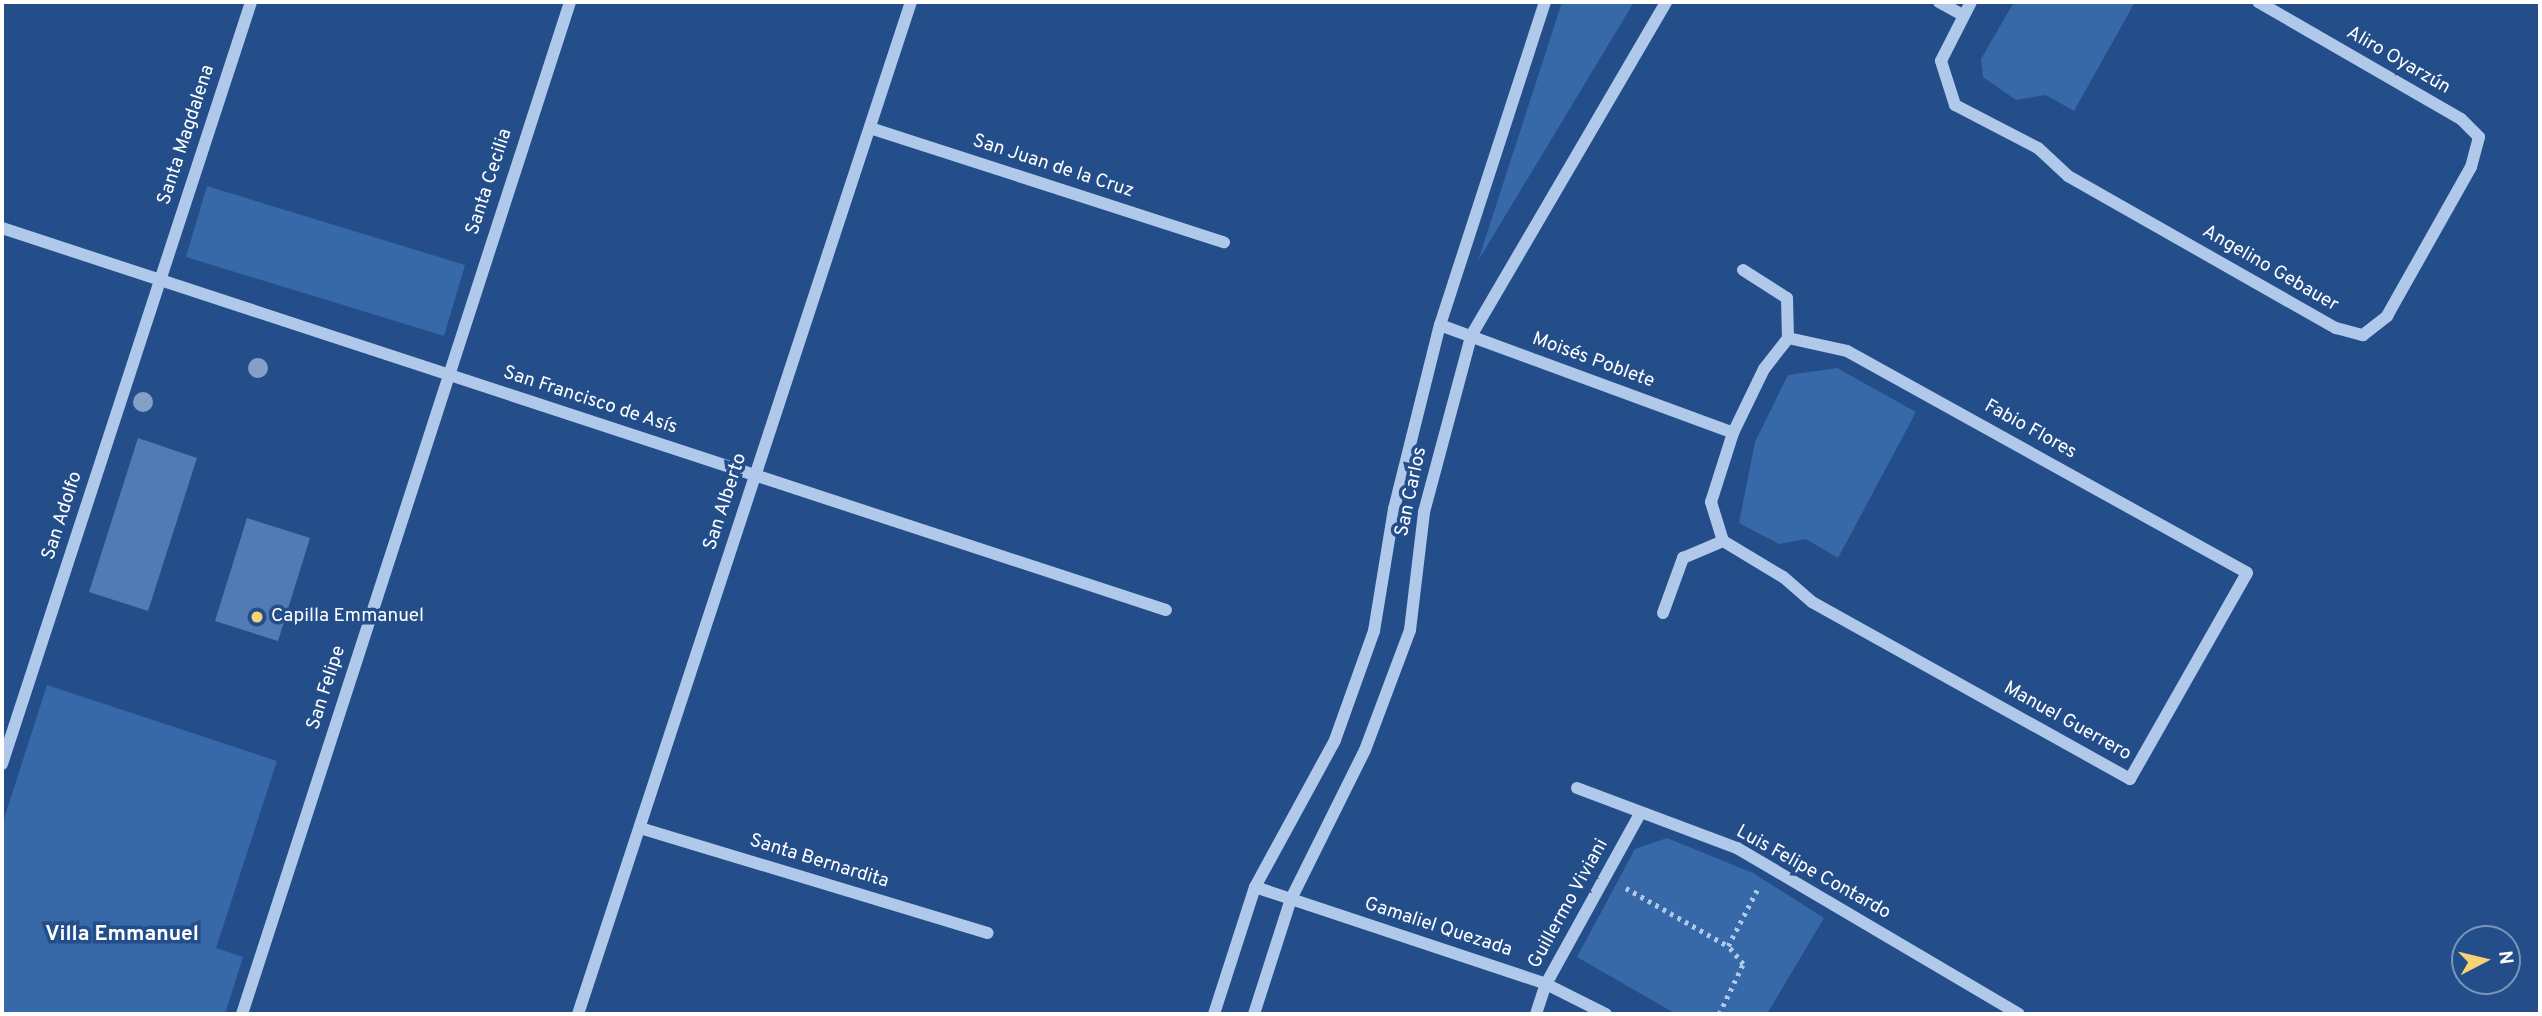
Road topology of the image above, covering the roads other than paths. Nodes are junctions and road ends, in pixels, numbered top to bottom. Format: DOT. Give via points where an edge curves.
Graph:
graph roads {
  1 [pos="251,2"];
  2 [pos="570,2"];
  3 [pos="911,2"];
  4 [pos="1545,2"];
  5 [pos="1666,2"];
  6 [pos="1939,2"];
  7 [pos="1971,2"];
  8 [pos="2258,2"];
  9 [pos="1962,15"];
  10 [pos="870,128"];
  11 [pos="2479,137"];
  12 [pos="2,228"];
  13 [pos="1224,242"];
  14 [pos="1743,270"];
  15 [pos="160,280"];
  16 [pos="1440,325"];
  17 [pos="1471,336"];
  18 [pos="1788,338"];
  19 [pos="448,374"];
  20 [pos="1733,433"];
  21 [pos="755,475"];
  22 [pos="1723,541"];
  23 [pos="2247,573"];
  24 [pos="1166,610"];
  25 [pos="1663,613"];
  26 [pos="2,764"];
  27 [pos="1577,788"];
  28 [pos="1640,814"];
  29 [pos="640,828"];
  30 [pos="1255,887"];
  31 [pos="1290,899"];
  32 [pos="987,933"];
  33 [pos="1546,984"];
  34 [pos="242,1014"];
  35 [pos="578,1014"];
  36 [pos="1214,1014"];
  37 [pos="1254,1014"];
  38 [pos="1536,1014"];
  39 [pos="1606,1014"];
  40 [pos="2019,1014"];
  1 -- 15 [label="street, Santa Magdalena"];
  2 -- 19 [label="street, Santa Cecilia"];
  3 -- 10 [label="street, San Alberto"];
  4 -- 16 [label="street, San Carlos"];
  5 -- 17 [label="street, San Carlos"];
  6 -- 9 [label="street"];
  7 -- 9 [label="street"];
  8 -- 11 [label="street, Aliro Oyarzún" via="2461,119"];
  9 -- 11 [label="street, Angelino Gebauer" via="1941,61 1955,105 2038,148 2068,176 2336,328 2363,335 2387,316 2471,167"];
  10 -- 13 [label="street, San Juan de la Cruz"];
  10 -- 21 [label="street, San Alberto"];
  12 -- 15 [label="street, San Francisco de Asís"];
  14 -- 18 [label="street" via="1787,298"];
  15 -- 19 [label="street, San Francisco de Asís"];
  15 -- 26 [label="street, San Adolfo"];
  16 -- 17 [label="street, Moisés Poblete"];
  16 -- 30 [label="street, San Carlos" via="1394,509 1374,631 1335,740"];
  17 -- 20 [label="street, Moisés Poblete"];
  17 -- 31 [label="street, San Carlos" via="1423,512 1410,630 1365,750"];
  18 -- 20 [label="street" via="1764,369"];
  18 -- 23 [label="street, Fabio Flores" via="1847,351"];
  19 -- 21 [label="street, San Francisco de Asís"];
  19 -- 34 [label="street, San Felipe"];
  20 -- 22 [label="street" via="1712,502"];
  21 -- 24 [label="street, San Francisco de Asís"];
  21 -- 29 [label="street, San Alberto"];
  22 -- 23 [label="street, Manuel Guerrero" via="1783,577 1812,602 2130,779"];
  22 -- 25 [label="street" via="1683,558"];
  27 -- 28 [label="street, Luis Felipe Contardo" via="1622,802"];
  28 -- 33 [label="street, Guillermo Viviani"];
  28 -- 40 [label="street, Luis Felipe Contardo" via="1737,848"];
  29 -- 32 [label="street, Santa Bernardita"];
  29 -- 35 [label="street, San Alberto"];
  30 -- 31 [label="street, Gamaliel Quezada"];
  30 -- 36 [label="street, San Carlos"];
  31 -- 33 [label="street, Gamaliel Quezada"];
  31 -- 37 [label="street, San Carlos"];
  33 -- 38 [label="street, Guillermo Viviani"];
  33 -- 39 [label="street, Gamaliel Quezada"];
}
